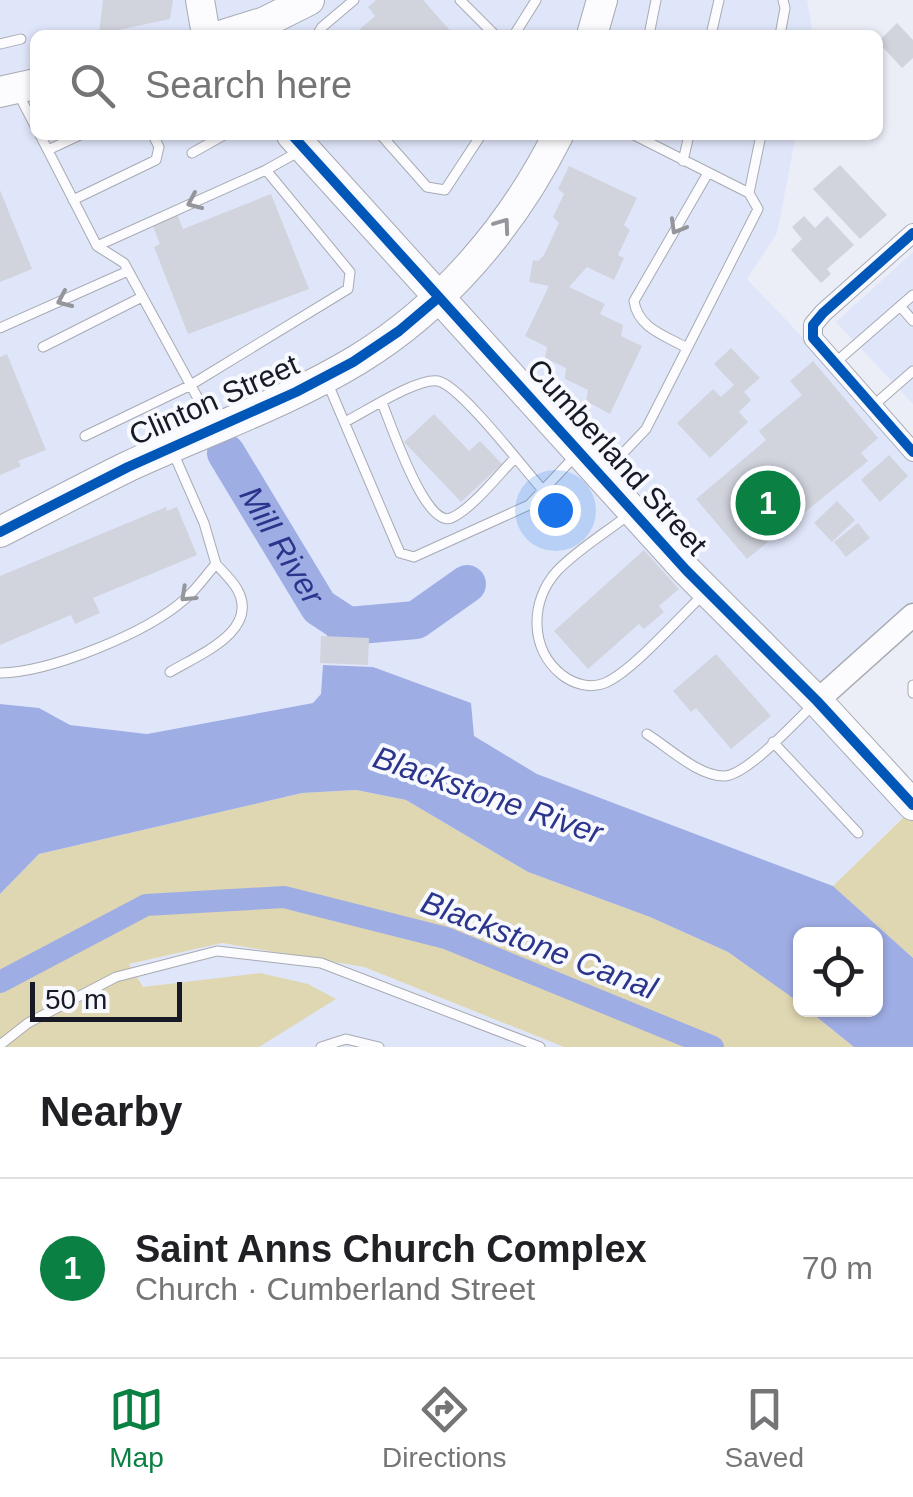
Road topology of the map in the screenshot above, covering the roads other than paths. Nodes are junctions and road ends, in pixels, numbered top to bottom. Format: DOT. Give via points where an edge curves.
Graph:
graph roads {
  1 [pos="200,0"];
  2 [pos="308,0"];
  3 [pos="354,0"];
  4 [pos="460,0"];
  5 [pos="536,0"];
  6 [pos="602,0"];
  7 [pos="656,0"];
  8 [pos="719,0"];
  9 [pos="783,0"];
  10 [pos="205,30"];
  11 [pos="239,30"];
  12 [pos="320,30"];
  13 [pos="490,30"];
  14 [pos="517,30"];
  15 [pos="593,30"];
  16 [pos="649,30"];
  17 [pos="713,30"];
  18 [pos="781,30"];
  19 [pos="20,39"];
  20 [pos="0,44"];
  21 [pos="17,88"];
  22 [pos="30,115"];
  23 [pos="43,140"];
  24 [pos="69,140"];
  25 [pos="156,140"];
  26 [pos="215,140"];
  27 [pos="385,140"];
  28 [pos="478,140"];
  29 [pos="555,140"];
  30 [pos="644,140"];
  31 [pos="688,140"];
  32 [pos="760,140"];
  33 [pos="298,141"];
  34 [pos="48,150"];
  35 [pos="192,153"];
  36 [pos="684,161"];
  37 [pos="262,172"];
  38 [pos="708,173"];
  39 [pos="750,194"];
  40 [pos="73,200"];
  41 [pos="912,237"];
  42 [pos="97,246"];
  43 [pos="128,271"];
  44 [pos="913,295"];
  45 [pos="142,297"];
  46 [pos="438,298"];
  47 [pos="900,306"];
  48 [pos="913,321"];
  49 [pos="0,328"];
  50 [pos="43,346"];
  51 [pos="687,348"];
  52 [pos="836,362"];
  53 [pos="913,370"];
  54 [pos="325,377"];
  55 [pos="189,386"];
  56 [pos="382,403"];
  57 [pos="873,406"];
  58 [pos="346,422"];
  59 [pos="215,428"];
  60 [pos="85,436"];
  61 [pos="171,448"];
  62 [pos="913,452"];
  63 [pos="579,453"];
  64 [pos="514,458"];
  65 [pos="601,477"];
  66 [pos="542,489"];
  67 [pos="633,512"];
  68 [pos="0,532"];
  69 [pos="216,564"];
  70 [pos="707,591"];
  71 [pos="913,615"];
  72 [pos="170,672"];
  73 [pos="0,673"];
  74 [pos="913,685"];
  75 [pos="913,692"];
  76 [pos="817,701"];
  77 [pos="648,734"];
  78 [pos="773,742"];
  79 [pos="913,805"];
  80 [pos="858,834"];
  81 [pos="0,1044"];
  82 [pos="321,1047"];
  83 [pos="379,1047"];
  84 [pos="540,1047"];
  1 -- 10 [label="main road"];
  2 -- 11 [label="main road"];
  3 -- 12 [label="lane"];
  4 -- 13 [label="lane"];
  5 -- 14 [label="lane"];
  6 -- 15 [label="main road"];
  7 -- 16 [label="lane"];
  8 -- 17 [label="lane"];
  9 -- 18 [label="lane"];
  19 -- 20 [label="lane"];
  21 -- 22 [label="lane"];
  23 -- 34 [label="lane"];
  24 -- 34 [label="lane"];
  25 -- 40 [label="lane" via="156,160"];
  26 -- 35 [label="lane"];
  27 -- 28 [label="lane" via="427,187 445,190"];
  46 -- 29 [label="main road, Clinton Street, one-way" via="496,236"];
  30 -- 36 [label="lane"];
  31 -- 36 [label="lane"];
  32 -- 39 [label="lane"];
  33 -- 37 [label="lane"];
  33 -- 46 [label="main road, Cumberland Street"];
  34 -- 40 [label="lane"];
  36 -- 38 [label="lane"];
  37 -- 42 [label="lane, one-way"];
  37 -- 55 [label="lane" via="350,272 348,289"];
  38 -- 39 [label="lane"];
  38 -- 51 [label="lane, one-way" via="634,300 642,323"];
  39 -- 51 [label="lane" via="758,209"];
  40 -- 42 [label="lane"];
  41 -- 52 [label="street" via="814,325 813,338"];
  42 -- 43 [label="lane"];
  43 -- 45 [label="lane"];
  43 -- 49 [label="lane, one-way"];
  44 -- 47 [label="lane"];
  45 -- 50 [label="lane"];
  45 -- 55 [label="lane"];
  46 -- 54 [label="main road, Clinton Street" via="380,346"];
  46 -- 63 [label="main road, Cumberland Street"];
  47 -- 48 [label="lane"];
  47 -- 52 [label="lane"];
  51 -- 65 [label="lane" via="646,429"];
  52 -- 57 [label="street"];
  53 -- 57 [label="lane"];
  54 -- 58 [label="lane"];
  54 -- 59 [label="main road, Clinton Street"];
  55 -- 59 [label="lane"];
  55 -- 60 [label="lane"];
  56 -- 58 [label="lane"];
  56 -- 64 [label="lane" via="438,381 457,392"];
  56 -- 64 [label="lane" via="422,498 442,518 464,510"];
  57 -- 62 [label="street"];
  58 -- 66 [label="lane" via="400,553 414,558 529,505"];
  59 -- 61 [label="main road, Clinton Street"];
  61 -- 68 [label="main road, Clinton Street"];
  61 -- 69 [label="lane"];
  63 -- 65 [label="main road, Cumberland Street"];
  63 -- 66 [label="lane"];
  64 -- 66 [label="lane"];
  65 -- 67 [label="main road, Cumberland Street"];
  67 -- 70 [label="main road, Cumberland Street"];
  67 -- 70 [label="lane" via="546,588 536,637 556,670 588,686 604,683"];
  69 -- 72 [label="lane" via="238,590 244,610 236,630"];
  69 -- 73 [label="lane, one-way" via="184,600 98,648"];
  70 -- 76 [label="main road, Cumberland Street"];
  71 -- 76 [label="street"];
  74 -- 75 [label="lane"];
  76 -- 78 [label="lane"];
  76 -- 79 [label="main road, Cumberland Street"];
  77 -- 78 [label="lane" via="723,776 739,772"];
  78 -- 80 [label="lane"];
  81 -- 84 [label="lane" via="116,977 217,951 322,962"];
  82 -- 83 [label="lane" via="346,1039"];
}
